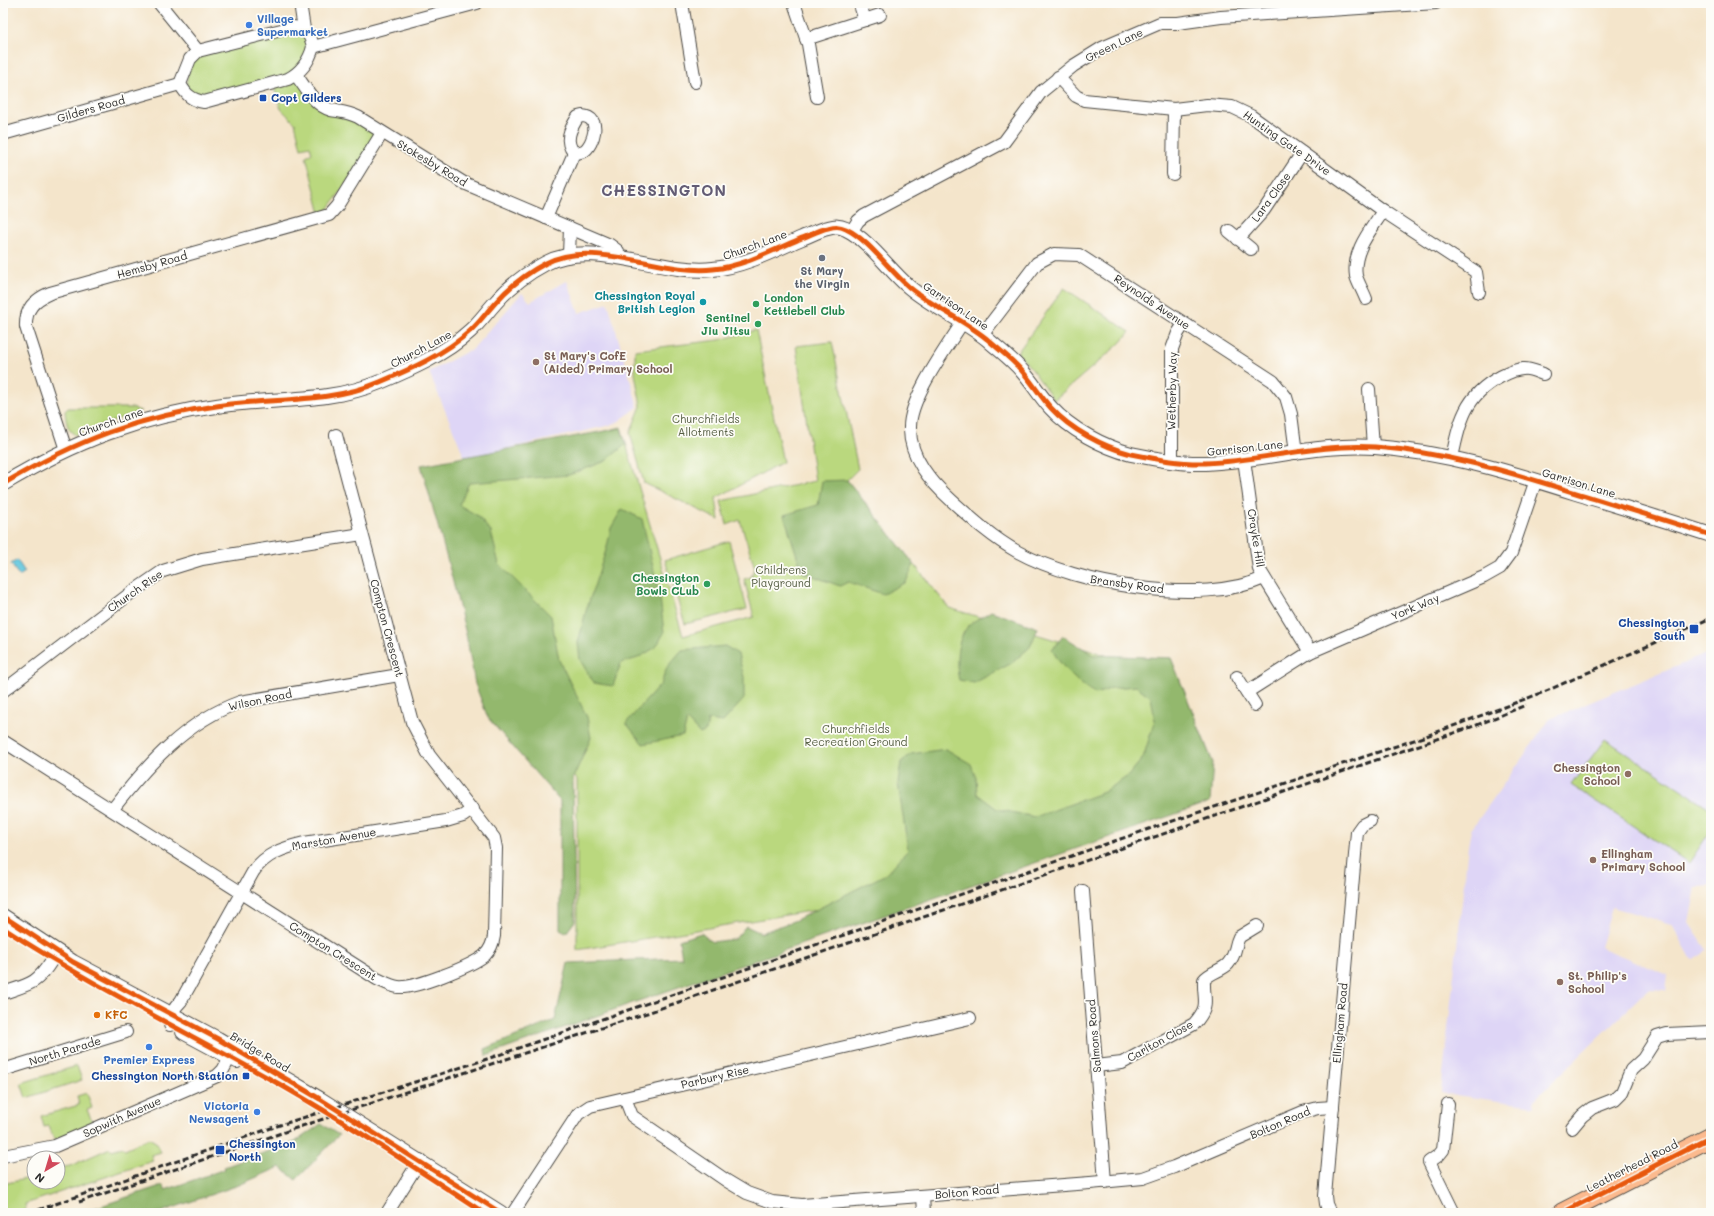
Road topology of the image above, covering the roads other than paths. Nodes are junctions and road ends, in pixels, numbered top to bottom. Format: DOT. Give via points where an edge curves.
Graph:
graph roads {
  1 [pos="159,3"];
  2 [pos="300,3"];
  3 [pos="477,3"];
  4 [pos="682,3"];
  5 [pos="794,3"];
  6 [pos="1436,3"];
  7 [pos="861,8"];
  8 [pos="880,15"];
  9 [pos="865,20"];
  10 [pos="304,29"];
  11 [pos="806,39"];
  12 [pos="313,47"];
  13 [pos="198,51"];
  14 [pos="296,75"];
  15 [pos="1058,77"];
  16 [pos="695,82"];
  17 [pos="180,84"];
  18 [pos="817,97"];
  19 [pos="1174,109"];
  20 [pos="382,133"];
  21 [pos="3,134"];
  22 [pos="574,153"];
  23 [pos="1302,153"];
  24 [pos="1174,174"];
  25 [pos="1383,211"];
  26 [pos="546,218"];
  27 [pos="570,228"];
  28 [pos="851,232"];
  29 [pos="1251,249"];
  30 [pos="570,256"];
  31 [pos="618,258"];
  32 [pos="1479,292"];
  33 [pos="1366,299"];
  34 [pos="962,323"];
  35 [pos="1184,324"];
  36 [pos="982,335"];
  37 [pos="1543,374"];
  38 [pos="1369,389"];
  39 [pos="336,435"];
  40 [pos="1373,447"];
  41 [pos="66,450"];
  42 [pos="1296,453"];
  43 [pos="1452,458"];
  44 [pos="1244,459"];
  45 [pos="1172,462"];
  46 [pos="1536,480"];
  47 [pos="3,484"];
  48 [pos="362,534"];
  49 [pos="1711,535"];
  50 [pos="1264,578"];
  51 [pos="1310,652"];
  52 [pos="399,675"];
  53 [pos="1237,677"];
  54 [pos="3,691"];
  55 [pos="1247,692"];
  56 [pos="1255,705"];
  57 [pos="3,741"];
  58 [pos="473,809"];
  59 [pos="112,810"];
  60 [pos="1370,821"];
  61 [pos="1083,890"];
  62 [pos="241,892"];
  63 [pos="3,916"];
  64 [pos="1256,926"];
  65 [pos="3,928"];
  66 [pos="52,960"];
  67 [pos="3,993"];
  68 [pos="970,1018"];
  69 [pos="174,1020"];
  70 [pos="126,1032"];
  71 [pos="1711,1032"];
  72 [pos="230,1057"];
  73 [pos="1096,1066"];
  74 [pos="3,1070"];
  75 [pos="625,1098"];
  76 [pos="1448,1104"];
  77 [pos="1333,1107"];
  78 [pos="1572,1128"];
  79 [pos="1711,1137"];
  80 [pos="3,1156"];
  81 [pos="417,1164"];
  82 [pos="1105,1182"];
  83 [pos="923,1196"];
  84 [pos="387,1213"];
  85 [pos="484,1213"];
  86 [pos="502,1213"];
  87 [pos="513,1213"];
  88 [pos="924,1213"];
  89 [pos="1330,1213"];
  90 [pos="1454,1213"];
  91 [pos="1562,1213"];
  1 -- 13 [label="street"];
  2 -- 10 [label="street"];
  3 -- 12 [label="street"];
  4 -- 16 [label="street"];
  5 -- 11 [label="street"];
  6 -- 15 [label="street, Green Lane" via="1160,23 1102,48"];
  7 -- 9 [label="street"];
  8 -- 9 [label="street"];
  9 -- 11 [label="street"];
  10 -- 12 [label="street" via="312,40"];
  10 -- 13 [label="street" via="293,27"];
  11 -- 18 [label="street"];
  12 -- 14 [label="street" via="310,58"];
  13 -- 17 [label="street" via="190,59"];
  14 -- 17 [label="street" via="288,80 204,102 194,101"];
  14 -- 20 [label="street, Stokesby Road" via="312,98 322,106 331,110 347,111"];
  15 -- 19 [label="street, Hunting Gate Drive" via="1076,96 1084,100"];
  15 -- 28 [label="street, Green Lane" via="1041,92 1004,142 864,216"];
  17 -- 21 [label="street, Gilders Road"];
  19 -- 23 [label="street, Hunting Gate Drive" via="1207,105 1232,107 1251,116"];
  19 -- 24 [label="street"];
  20 -- 26 [label="street, Stokesby Road" via="464,183"];
  20 -- 41 [label="street, Hemsby Road" via="329,216 50,293 33,303 25,319 26,327"];
  22 -- 26 [label="street"];
  23 -- 25 [label="street, Hunting Gate Drive"];
  23 -- 29 [label="street, Lara Close" via="1264,210 1234,235"];
  25 -- 32 [label="street, Hunting Gate Drive" via="1476,272"];
  25 -- 33 [label="street" via="1359,248 1355,266"];
  26 -- 27 [label="street, Stokesby Road"];
  27 -- 30 [label="street"];
  27 -- 31 [label="street, Stokesby Road" via="615,248 618,251"];
  28 -- 31 [label="street, Church Lane" via="839,227 830,227 738,264 709,270 675,268"];
  28 -- 34 [label="street, Garrison Lane" via="906,285"];
  30 -- 31 [label="street, Church Lane" via="593,254"];
  30 -- 41 [label="street, Church Lane" via="548,262 515,283 474,328 453,346 381,382 351,393 221,405 152,418 115,429"];
  34 -- 36 [label="street, Garrison Lane"];
  34 -- 50 [label="street, Bransby Road" via="912,410 910,427 912,446 922,467 939,489 981,528 1019,552 1055,569 1115,584 1185,591 1231,588"];
  35 -- 36 [label="street, Reynolds Avenue" via="1079,255 1054,254 1037,263"];
  35 -- 42 [label="street, Reynolds Avenue" via="1273,381 1286,397"];
  35 -- 45 [label="street, Wetherby Way" via="1172,349"];
  36 -- 45 [label="street, Garrison Lane" via="1019,367 1052,409 1068,424 1125,452"];
  37 -- 43 [label="street" via="1522,369 1497,378 1479,392 1462,416"];
  38 -- 40 [label="street"];
  39 -- 48 [label="street, Compton Crescent"];
  40 -- 42 [label="street, Garrison Lane" via="1332,448"];
  40 -- 43 [label="street, Garrison Lane"];
  41 -- 47 [label="street, Church Lane"];
  42 -- 44 [label="street, Garrison Lane"];
  43 -- 46 [label="street, Garrison Lane"];
  44 -- 45 [label="street, Garrison Lane" via="1202,463"];
  44 -- 50 [label="street, Crayke Hill" via="1259,569"];
  46 -- 49 [label="street, Garrison Lane"];
  46 -- 51 [label="street, York Way" via="1511,553 1500,568"];
  48 -- 52 [label="street, Compton Crescent"];
  48 -- 54 [label="street, Church Rise" via="202,559 163,571"];
  50 -- 51 [label="street, Crayke Hill"];
  51 -- 55 [label="street, York Way"];
  52 -- 58 [label="street, Compton Crescent" via="417,735 429,755"];
  52 -- 59 [label="street, Wilson Road" via="240,702 222,708 207,716 152,761"];
  53 -- 55 [label="street"];
  55 -- 56 [label="street"];
  57 -- 59 [label="street, Compton Crescent"];
  58 -- 62 [label="street, Marston Avenue" via="463,816 446,821 283,848 259,863"];
  58 -- 62 [label="street, Compton Crescent" via="494,838 496,848 494,942 485,955 475,961 417,986 398,987 378,979"];
  59 -- 62 [label="street, Compton Crescent"];
  60 -- 77 [label="street, Ellingham Road" via="1362,825 1357,832"];
  61 -- 73 [label="street, Salmons Road"];
  62 -- 69 [label="street, Marston Avenue" via="181,1001 174,1009"];
  63 -- 69 [label="street, Bridge Road" via="73,962"];
  64 -- 73 [label="street, Carlton Close" via="1239,938 1237,950 1227,965 1204,980 1206,1000 1200,1017 1194,1024 1122,1063"];
  65 -- 66 [label="street, Bridge Road"];
  66 -- 67 [label="street" via="35,982"];
  66 -- 69 [label="street, Bridge Road"];
  68 -- 75 [label="street, Parbury Rise"];
  69 -- 72 [label="street, Bridge Road"];
  69 -- 81 [label="street, Bridge Road" via="218,1039 320,1099"];
  70 -- 74 [label="street, North Parade"];
  71 -- 78 [label="street" via="1667,1034 1657,1038 1643,1059 1631,1070 1622,1092 1615,1099 1592,1108"];
  72 -- 80 [label="street, Sopwith Avenue" via="217,1076 55,1146"];
  72 -- 81 [label="street, Bridge Road"];
  73 -- 82 [label="street, Salmons Road"];
  75 -- 83 [label="street, Bolton Road" via="630,1114 634,1118 727,1182 772,1202 802,1205"];
  75 -- 87 [label="street, Parbury Rise" via="582,1110"];
  76 -- 90 [label="street" via="1443,1150 1429,1162"];
  77 -- 82 [label="street, Bolton Road" via="1303,1112 1150,1176"];
  77 -- 89 [label="street, Ellingham Road" via="1325,1196"];
  79 -- 91 [label="highway, Leatherhead Road"];
  81 -- 84 [label="street"];
  81 -- 85 [label="street, Bridge Road"];
  81 -- 86 [label="street, Bridge Road"];
  82 -- 83 [label="street, Bolton Road"];
  83 -- 88 [label="street"];
}
